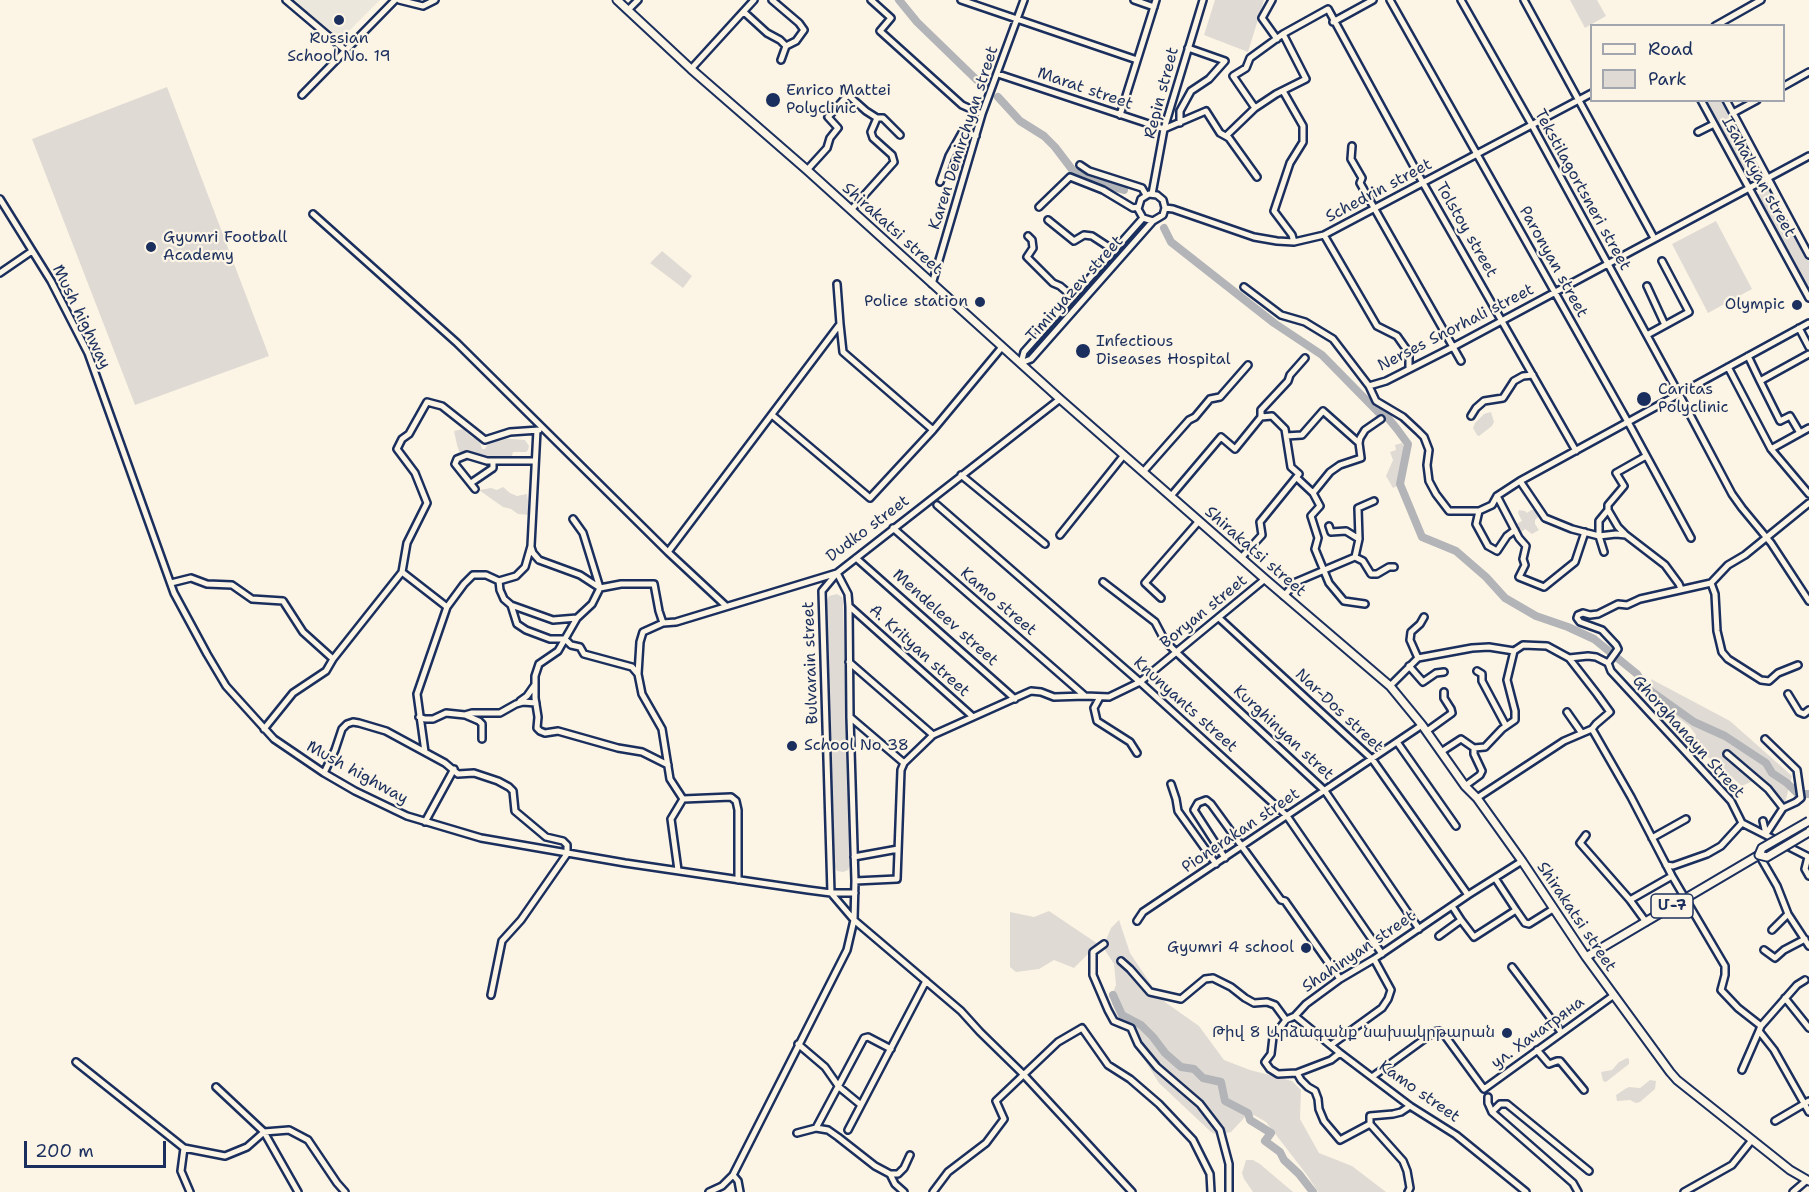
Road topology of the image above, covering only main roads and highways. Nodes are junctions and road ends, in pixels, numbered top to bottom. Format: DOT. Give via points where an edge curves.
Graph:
graph roads {
  1 [pos="617,0"];
  2 [pos="1809,821"];
  3 [pos="1809,832"];
  4 [pos="1759,855"];
  5 [pos="1586,957"];
  6 [pos="1808,1180"];
  1 -- 5 [label="main road, Shirakatsi street" via="1060,399 1390,686 1477,798"];
  2 -- 4 [label="main road, Մ-7, bridge" via="1762,848"];
  3 -- 4 [label="main road, Մ-7, bridge" via="1767,857"];
  4 -- 5 [label="main road, Մ-7"];
  5 -- 6 [label="main road, Shirakatsi street" via="1677,1080"];
}
